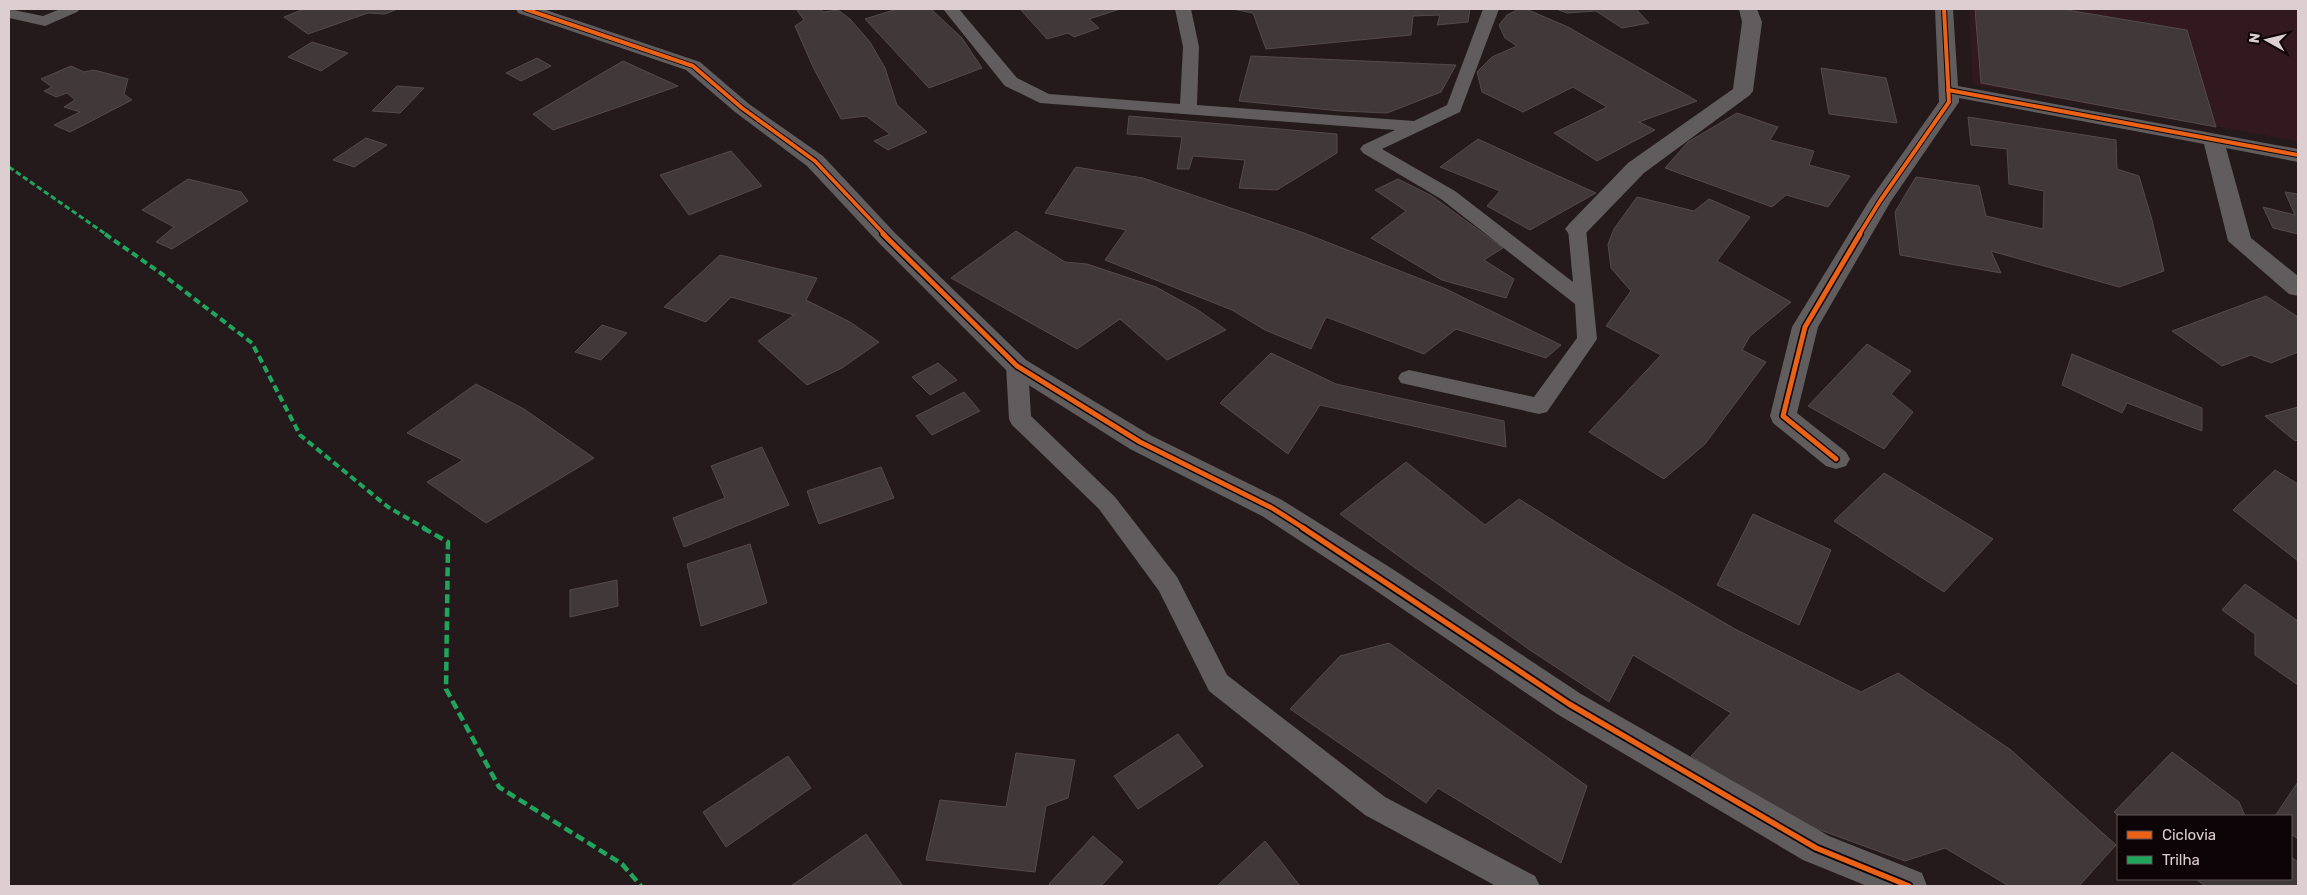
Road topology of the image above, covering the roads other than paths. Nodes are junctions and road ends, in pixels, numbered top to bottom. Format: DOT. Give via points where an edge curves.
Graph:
graph roads {
  1 [pos="72,9"];
  2 [pos="524,9"];
  3 [pos="951,9"];
  4 [pos="1183,9"];
  5 [pos="1491,9"];
  6 [pos="1748,9"];
  7 [pos="1944,9"];
  8 [pos="9,13"];
  9 [pos="1948,90"];
  10 [pos="1188,110"];
  11 [pos="1417,126"];
  12 [pos="2213,139"];
  13 [pos="2298,155"];
  14 [pos="1577,229"];
  15 [pos="2298,288"];
  16 [pos="1585,301"];
  17 [pos="1017,366"];
  18 [pos="1409,378"];
  19 [pos="1836,459"];
  20 [pos="1525,886"];
  21 [pos="1909,886"];
  1 -- 8 [label="lane" via="45,21"];
  2 -- 17 [label="street" via="693,66 742,108 815,160 887,238"];
  3 -- 10 [label="lane" via="1011,82 1046,99"];
  4 -- 10 [label="lane" via="1190,47"];
  5 -- 11 [label="lane" via="1454,108"];
  6 -- 14 [label="street" via="1752,22 1742,91 1636,168"];
  7 -- 9 [label="street"];
  9 -- 12 [label="street"];
  9 -- 19 [label="street" via="1949,102 1880,201 1805,327 1782,416"];
  10 -- 11 [label="lane"];
  11 -- 16 [label="lane" via="1369,149 1448,195"];
  12 -- 13 [label="street"];
  12 -- 15 [label="street" via="2240,241"];
  14 -- 16 [label="lane"];
  16 -- 18 [label="lane" via="1587,338 1539,406"];
  17 -- 20 [label="lane" via="1020,419 1107,503 1168,584 1218,683 1375,806"];
  17 -- 21 [label="street" via="1140,442 1272,508 1569,704 1816,848"];
}
